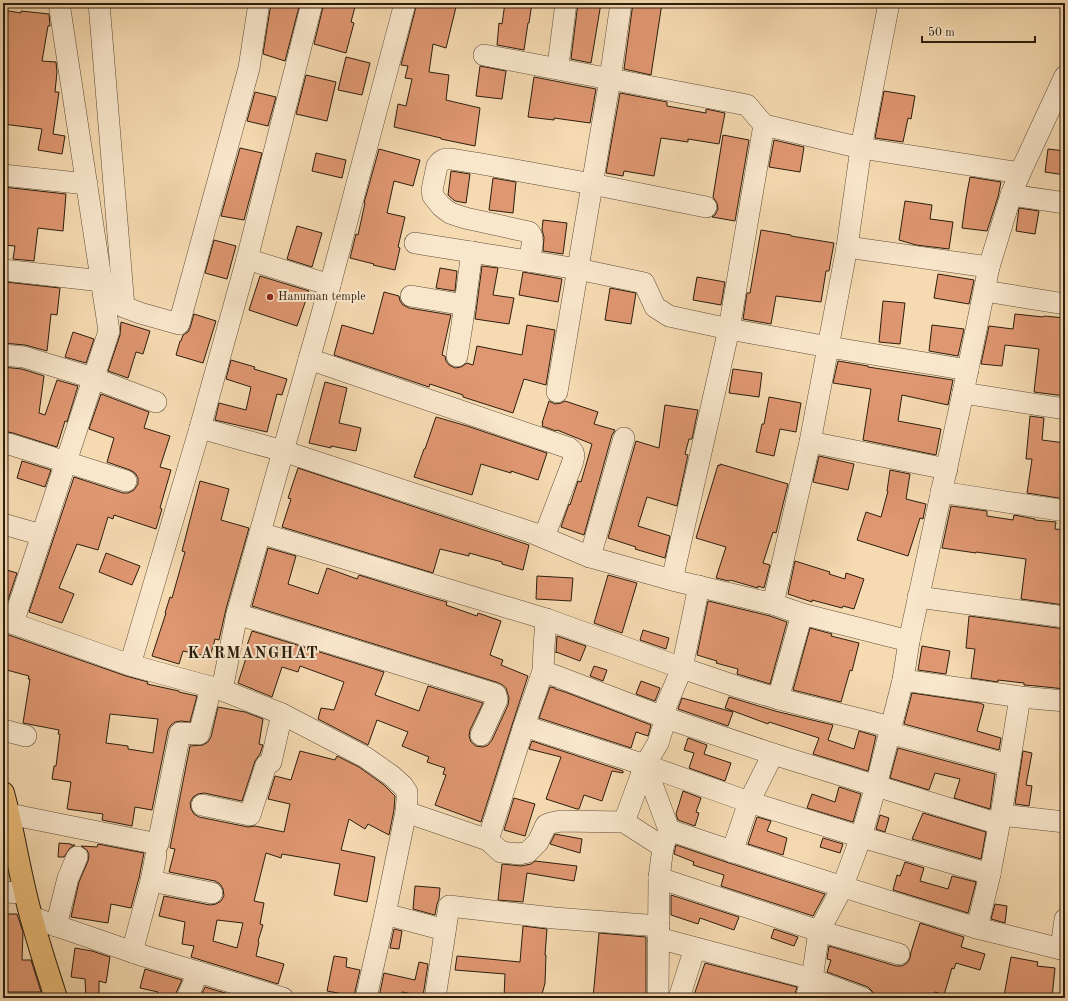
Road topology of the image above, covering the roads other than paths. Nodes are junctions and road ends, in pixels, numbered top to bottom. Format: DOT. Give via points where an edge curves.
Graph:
graph roads {
  1 [pos="59,3"];
  2 [pos="99,3"];
  3 [pos="259,3"];
  4 [pos="312,3"];
  5 [pos="405,3"];
  6 [pos="566,3"];
  7 [pos="621,3"];
  8 [pos="889,3"];
  9 [pos="484,55"];
  10 [pos="559,58"];
  11 [pos="1065,76"];
  12 [pos="610,79"];
  13 [pos="764,125"];
  14 [pos="861,148"];
  15 [pos="1020,173"];
  16 [pos="3,175"];
  17 [pos="87,184"];
  18 [pos="592,184"];
  19 [pos="1012,195"];
  20 [pos="1065,203"];
  21 [pos="706,207"];
  22 [pos="415,243"];
  23 [pos="847,247"];
  24 [pos="472,252"];
  25 [pos="247,259"];
  26 [pos="529,261"];
  27 [pos="989,267"];
  28 [pos="578,269"];
  29 [pos="3,270"];
  30 [pos="102,281"];
  31 [pos="330,285"];
  32 [pos="985,292"];
  33 [pos="411,296"];
  34 [pos="1065,304"];
  35 [pos="465,305"];
  36 [pos="729,329"];
  37 [pos="829,347"];
  38 [pos="3,355"];
  39 [pos="457,356"];
  40 [pos="309,359"];
  41 [pos="968,370"];
  42 [pos="93,378"];
  43 [pos="557,392"];
  44 [pos="963,393"];
  45 [pos="156,402"];
  46 [pos="1065,409"];
  47 [pos="200,428"];
  48 [pos="624,438"];
  49 [pos="810,442"];
  50 [pos="3,443"];
  51 [pos="283,451"];
  52 [pos="66,462"];
  53 [pos="947,469"];
  54 [pos="126,481"];
  55 [pos="941,492"];
  56 [pos="1065,511"];
  57 [pos="3,524"];
  58 [pos="260,533"];
  59 [pos="42,535"];
  60 [pos="544,537"];
  61 [pos="590,556"];
  62 [pos="672,580"];
  63 [pos="699,586"];
  64 [pos="918,597"];
  65 [pos="773,604"];
  66 [pos="237,614"];
  67 [pos="802,614"];
  68 [pos="1065,617"];
  69 [pos="546,619"];
  70 [pos="8,622"];
  71 [pos="909,641"];
  72 [pos="130,665"];
  73 [pos="682,668"];
  74 [pos="543,671"];
  75 [pos="903,680"];
  76 [pos="216,689"];
  77 [pos="1020,697"];
  78 [pos="778,699"];
  79 [pos="1065,701"];
  80 [pos="282,714"];
  81 [pos="666,718"];
  82 [pos="524,726"];
  83 [pos="3,730"];
  84 [pos="891,730"];
  85 [pos="481,735"];
  86 [pos="26,736"];
  87 [pos="773,754"];
  88 [pos="645,765"];
  89 [pos="1009,765"];
  90 [pos="876,786"];
  91 [pos="3,793"];
  92 [pos="750,802"];
  93 [pos="202,804"];
  94 [pos="406,812"];
  95 [pos="9,814"];
  96 [pos="1000,819"];
  97 [pos="624,822"];
  98 [pos="1065,822"];
  99 [pos="861,837"];
  100 [pos="666,839"];
  101 [pos="488,840"];
  102 [pos="732,852"];
  103 [pos="156,855"];
  104 [pos="77,857"];
  105 [pos="990,874"];
  106 [pos="659,878"];
  107 [pos="152,881"];
  108 [pos="842,888"];
  109 [pos="3,892"];
  110 [pos="25,892"];
  111 [pos="212,893"];
  112 [pos="385,914"];
  113 [pos="31,917"];
  114 [pos="1065,919"];
  115 [pos="56,926"];
  116 [pos="977,928"];
  117 [pos="445,930"];
  118 [pos="819,931"];
  119 [pos="659,932"];
  120 [pos="695,948"];
  121 [pos="1063,949"];
  122 [pos="132,952"];
  123 [pos="900,954"];
  124 [pos="198,972"];
  125 [pos="809,988"];
  126 [pos="662,997"];
  127 [pos="56,998"];
  128 [pos="187,998"];
  129 [pos="283,998"];
  130 [pos="366,998"];
  131 [pos="435,998"];
  132 [pos="680,998"];
  133 [pos="863,998"];
  1 -- 17 [label="street"];
  2 -- 3 [label="street" via="124,307 179,324 249,68"];
  4 -- 25 [label="street"];
  5 -- 31 [label="street"];
  6 -- 10 [label="street"];
  7 -- 12 [label="street"];
  8 -- 14 [label="street"];
  9 -- 12 [label="street"];
  11 -- 15 [label="street"];
  12 -- 13 [label="street" via="747,105"];
  12 -- 18 [label="street"];
  13 -- 14 [label="street"];
  13 -- 36 [label="street"];
  14 -- 15 [label="street"];
  14 -- 23 [label="street"];
  15 -- 19 [label="street"];
  16 -- 17 [label="street"];
  17 -- 30 [label="street"];
  18 -- 21 [label="street"];
  18 -- 26 [label="street" via="451,159 440,162 432,190 433,196 441,206 450,213 465,218 529,232 533,239"];
  18 -- 28 [label="street"];
  19 -- 20 [label="street"];
  19 -- 27 [label="street"];
  22 -- 24 [label="street"];
  23 -- 27 [label="street"];
  23 -- 37 [label="street"];
  24 -- 26 [label="street"];
  24 -- 35 [label="street"];
  25 -- 31 [label="street"];
  25 -- 47 [label="street"];
  26 -- 28 [label="street"];
  27 -- 32 [label="street"];
  28 -- 36 [label="street" via="644,283 655,306 670,316"];
  28 -- 43 [label="street"];
  29 -- 30 [label="street"];
  30 -- 42 [label="street" via="109,331"];
  31 -- 40 [label="street"];
  32 -- 34 [label="street"];
  32 -- 41 [label="street"];
  33 -- 35 [label="street"];
  35 -- 39 [label="street"];
  36 -- 37 [label="street"];
  36 -- 62 [label="street"];
  37 -- 41 [label="street"];
  37 -- 49 [label="street"];
  38 -- 42 [label="street" via="24,357"];
  40 -- 51 [label="street"];
  40 -- 60 [label="street" via="573,450 575,455"];
  41 -- 44 [label="street"];
  42 -- 45 [label="street"];
  42 -- 52 [label="street"];
  44 -- 46 [label="street"];
  44 -- 53 [label="street"];
  47 -- 51 [label="street"];
  47 -- 72 [label="street"];
  48 -- 61 [label="street"];
  49 -- 53 [label="street"];
  49 -- 65 [label="street"];
  50 -- 52 [label="street"];
  51 -- 58 [label="street"];
  51 -- 60 [label="street"];
  52 -- 54 [label="street"];
  52 -- 59 [label="street"];
  53 -- 55 [label="street"];
  55 -- 56 [label="street"];
  55 -- 64 [label="street"];
  57 -- 59 [label="street"];
  58 -- 66 [label="street"];
  58 -- 69 [label="street"];
  59 -- 70 [label="street"];
  60 -- 61 [label="street"];
  61 -- 62 [label="street"];
  62 -- 63 [label="street"];
  63 -- 65 [label="street"];
  63 -- 73 [label="street"];
  64 -- 68 [label="street"];
  64 -- 71 [label="street"];
  65 -- 67 [label="street"];
  66 -- 76 [label="street"];
  66 -- 85 [label="street" via="492,693 496,695 497,700"];
  67 -- 71 [label="street"];
  67 -- 78 [label="street"];
  69 -- 73 [label="street"];
  69 -- 74 [label="street"];
  70 -- 72 [label="street"];
  71 -- 75 [label="street"];
  72 -- 76 [label="street"];
  73 -- 78 [label="street"];
  73 -- 81 [label="street" via="666,706"];
  74 -- 81 [label="street"];
  74 -- 82 [label="street"];
  75 -- 77 [label="street"];
  75 -- 84 [label="street"];
  76 -- 80 [label="street"];
  76 -- 95 [label="street" via="199,734 180,733 158,844"];
  77 -- 79 [label="street"];
  77 -- 89 [label="street"];
  78 -- 84 [label="street"];
  80 -- 93 [label="street" via="271,762 266,765 250,815"];
  80 -- 94 [label="street" via="365,757 392,776 407,792"];
  81 -- 87 [label="street"];
  81 -- 88 [label="street" via="658,743"];
  82 -- 88 [label="street"];
  82 -- 101 [label="street"];
  83 -- 86 [label="street"];
  84 -- 89 [label="street"];
  84 -- 90 [label="street"];
  87 -- 90 [label="street"];
  87 -- 92 [label="street"];
  88 -- 92 [label="street"];
  88 -- 97 [label="street"];
  88 -- 100 [label="street"];
  89 -- 96 [label="street"];
  90 -- 96 [label="street"];
  90 -- 99 [label="street"];
  91 -- 95 [label="main road"];
  92 -- 99 [label="street"];
  92 -- 102 [label="street"];
  94 -- 101 [label="street"];
  94 -- 112 [label="street"];
  95 -- 110 [label="main road"];
  96 -- 98 [label="street"];
  96 -- 105 [label="street"];
  97 -- 100 [label="street"];
  97 -- 101 [label="street" via="551,823 546,825 538,842 528,852 519,854 501,852"];
  99 -- 105 [label="street"];
  99 -- 108 [label="street"];
  100 -- 102 [label="street"];
  100 -- 106 [label="street"];
  102 -- 108 [label="street"];
  103 -- 107 [label="street"];
  104 -- 115 [label="street" via="68,878"];
  105 -- 116 [label="street"];
  106 -- 118 [label="street"];
  106 -- 119 [label="street"];
  107 -- 111 [label="street"];
  107 -- 122 [label="street"];
  108 -- 116 [label="street"];
  108 -- 118 [label="street"];
  109 -- 110 [label="street"];
  110 -- 113 [label="main road"];
  112 -- 117 [label="street"];
  112 -- 130 [label="street"];
  113 -- 115 [label="street"];
  113 -- 127 [label="main road"];
  114 -- 121 [label="street"];
  115 -- 122 [label="street"];
  116 -- 121 [label="street"];
  117 -- 119 [label="street" via="449,906"];
  117 -- 131 [label="street"];
  118 -- 123 [label="street"];
  118 -- 125 [label="street"];
  119 -- 120 [label="street"];
  119 -- 126 [label="street"];
  120 -- 125 [label="street"];
  120 -- 132 [label="street"];
  122 -- 124 [label="street"];
  124 -- 128 [label="street"];
  124 -- 129 [label="street"];
  125 -- 133 [label="street"];
}
